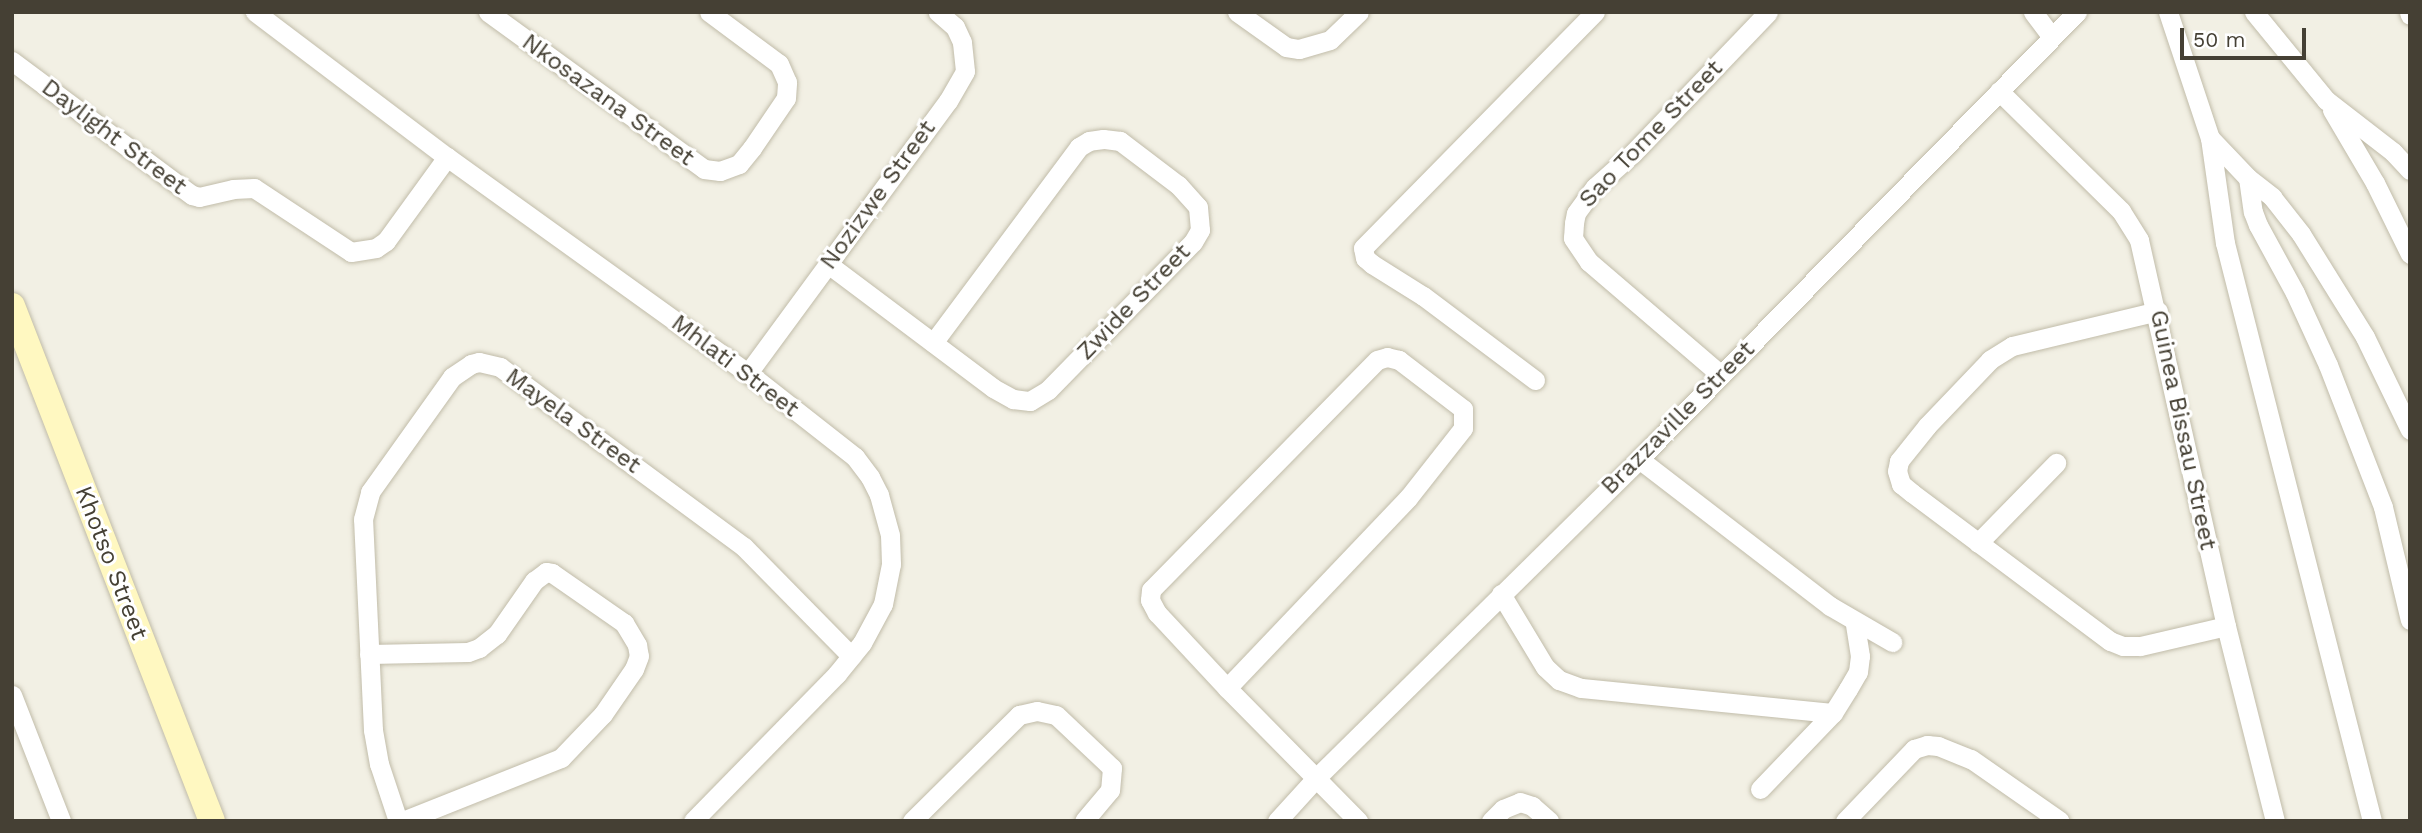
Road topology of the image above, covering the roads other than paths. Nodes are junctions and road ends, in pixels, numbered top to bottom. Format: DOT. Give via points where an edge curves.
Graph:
graph roads {
  1 [pos="255,12"];
  2 [pos="488,12"];
  3 [pos="709,12"];
  4 [pos="939,12"];
  5 [pos="1237,12"];
  6 [pos="1359,12"];
  7 [pos="1595,12"];
  8 [pos="1768,12"];
  9 [pos="2034,12"];
  10 [pos="2077,12"];
  11 [pos="2168,12"];
  12 [pos="2254,12"];
  13 [pos="2052,37"];
  14 [pos="12,61"];
  15 [pos="1999,91"];
  16 [pos="2326,100"];
  17 [pos="2210,138"];
  18 [pos="447,157"];
  19 [pos="2410,170"];
  20 [pos="2248,178"];
  21 [pos="2410,254"];
  22 [pos="828,264"];
  23 [pos="12,306"];
  24 [pos="2158,311"];
  25 [pos="933,343"];
  26 [pos="748,373"];
  27 [pos="1721,375"];
  28 [pos="1535,380"];
  29 [pos="2410,430"];
  30 [pos="1639,458"];
  31 [pos="2056,463"];
  32 [pos="1978,543"];
  33 [pos="1501,594"];
  34 [pos="2410,620"];
  35 [pos="1855,623"];
  36 [pos="2226,626"];
  37 [pos="1892,642"];
  38 [pos="369,654"];
  39 [pos="851,656"];
  40 [pos="1227,688"];
  41 [pos="12,695"];
  42 [pos="1833,713"];
  43 [pos="1316,778"];
  44 [pos="1760,789"];
  45 [pos="61,821"];
  46 [pos="212,821"];
  47 [pos="401,821"];
  48 [pos="693,821"];
  49 [pos="912,821"];
  50 [pos="1084,821"];
  51 [pos="1277,821"];
  52 [pos="1359,821"];
  53 [pos="1491,821"];
  54 [pos="1549,821"];
  55 [pos="1845,821"];
  56 [pos="2060,821"];
  57 [pos="2275,821"];
  58 [pos="2372,821"];
  1 -- 18 [label="street, Mhlati Street"];
  2 -- 3 [label="street, Nkosazana Street" via="704,169 720,171 740,164 786,98 787,82 779,64"];
  4 -- 22 [label="street, Nozizwe Street" via="962,41 965,71 948,101"];
  5 -- 6 [label="street" via="1286,47 1299,49 1330,40"];
  7 -- 28 [label="street" via="1363,248 1372,264"];
  8 -- 27 [label="street, Sao Tome Street" via="1595,187 1574,223 1573,238 1589,262"];
  9 -- 13 [label="street"];
  10 -- 13 [label="street, Brazzaville Street"];
  11 -- 17 [label="street"];
  12 -- 16 [label="street"];
  13 -- 15 [label="street, Brazzaville Street"];
  14 -- 18 [label="street, Daylight Street" via="192,195 254,188 351,253 362,253 386,241"];
  15 -- 24 [label="street, Guinea Bissau Street" via="2122,211 2139,240"];
  15 -- 27 [label="street, Brazzaville Street"];
  16 -- 19 [label="street"];
  16 -- 21 [label="street"];
  17 -- 20 [label="street"];
  17 -- 58 [label="street" via="2225,243"];
  18 -- 26 [label="street, Mhlati Street"];
  20 -- 29 [label="street" via="2272,197 2301,234 2365,337"];
  20 -- 34 [label="street" via="2258,225 2328,365 2383,507"];
  22 -- 25 [label="street, Zwide Street"];
  22 -- 26 [label="street, Nozizwe Street"];
  23 -- 46 [label="street, Khotso Street"];
  24 -- 32 [label="street" via="2012,346 1990,360 1906,451 1897,471 1901,484"];
  24 -- 36 [label="street, Guinea Bissau Street"];
  25 -- 25 [label="street, Zwide Street" via="1006,396 1037,399 1193,242 1200,230 1198,207 1178,185 1120,141 1089,141 1079,147"];
  26 -- 39 [label="street, Mhlati Street" via="855,457 879,495 890,535 891,564 883,604"];
  27 -- 30 [label="street, Brazzaville Street"];
  30 -- 33 [label="street, Brazzaville Street"];
  30 -- 35 [label="street"];
  31 -- 32 [label="street"];
  32 -- 36 [label="street" via="2123,646"];
  33 -- 42 [label="street" via="1545,667 1559,680 1581,688"];
  33 -- 43 [label="street, Brazzaville Street"];
  35 -- 37 [label="street"];
  35 -- 42 [label="street" via="1858,672"];
  36 -- 57 [label="street, Guinea Bissau Street"];
  38 -- 39 [label="street, Mayela Street" via="363,519 370,492 452,377 479,362 500,367 744,547"];
  38 -- 47 [label="street, Mayela Street" via="375,746"];
  38 -- 47 [label="street" via="479,648 497,634 534,581 552,572 624,624 639,656 603,714 561,758"];
  39 -- 48 [label="street, Mhlati Street"];
  40 -- 40 [label="street" via="1157,612 1150,600 1151,590 1377,360 1399,360 1463,409 1463,428 1408,498"];
  40 -- 43 [label="street"];
  41 -- 45 [label="street"];
  42 -- 44 [label="street"];
  43 -- 51 [label="street, Brazzaville Street"];
  43 -- 52 [label="street"];
  49 -- 50 [label="street" via="1019,715 1037,711 1056,715 1112,768 1110,790"];
  53 -- 54 [label="street" via="1520,802"];
  55 -- 56 [label="street" via="1914,749 1927,745 1971,759"];
}
